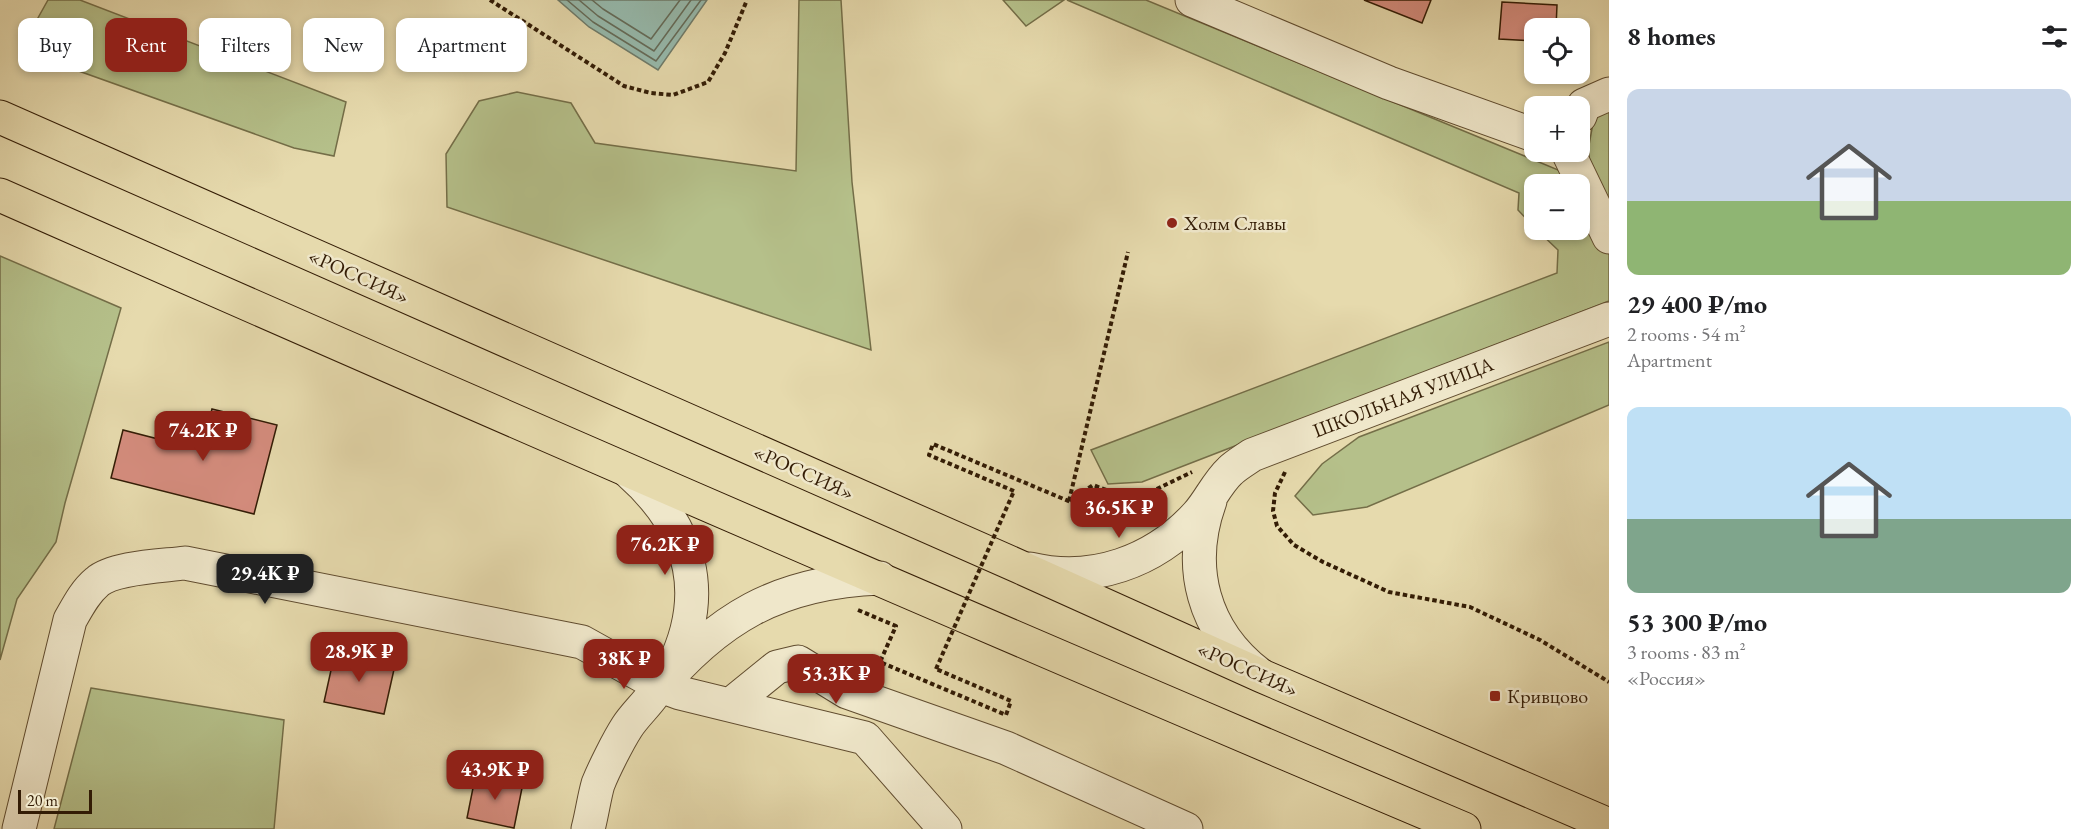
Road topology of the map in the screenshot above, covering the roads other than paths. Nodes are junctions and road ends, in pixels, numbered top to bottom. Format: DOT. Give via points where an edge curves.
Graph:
graph roads {
  1 [pos="1192,0"];
  2 [pos="1609,94"];
  3 [pos="1590,102"];
  4 [pos="0,117"];
  5 [pos="1524,131"];
  6 [pos="1574,162"];
  7 [pos="0,195"];
  8 [pos="1609,237"];
  9 [pos="1609,319"];
  10 [pos="630,473"];
  11 [pos="1212,496"];
  12 [pos="1020,567"];
  13 [pos="880,578"];
  14 [pos="1262,676"];
  15 [pos="661,686"];
  16 [pos="730,705"];
  17 [pos="1609,825"];
  18 [pos="19,829"];
  19 [pos="588,829"];
  20 [pos="945,829"];
  21 [pos="1186,829"];
  22 [pos="1464,829"];
  1 -- 5 [label="street" via="1389,82"];
  2 -- 3 [label="street"];
  4 -- 12 [label="highway, «РОССИЯ»"];
  6 -- 8 [label="street"];
  7 -- 10 [label="highway"];
  9 -- 11 [label="street, ШКОЛЬНАЯ УЛИЦА" via="1252,454 1229,471"];
  10 -- 13 [label="highway"];
  10 -- 15 [label="street" via="664,507 676,527 690,573 692,597 687,632 674,666"];
  11 -- 12 [label="street" via="1166,543 1127,564 1085,573"];
  11 -- 14 [label="street" via="1200,536 1204,596 1232,649"];
  12 -- 14 [label="highway, «РОССИЯ»"];
  13 -- 15 [label="street" via="813,585 758,606 715,632"];
  13 -- 22 [label="highway"];
  14 -- 17 [label="highway, «РОССИЯ»"];
  15 -- 16 [label="street"];
  15 -- 18 [label="street" via="582,642 185,563 128,570 99,580 84,595 70,620"];
  15 -- 19 [label="street" via="622,736 598,784"];
  16 -- 20 [label="street" via="865,738"];
  16 -- 21 [label="street" via="777,667 798,662 847,692 1006,748"];
}
